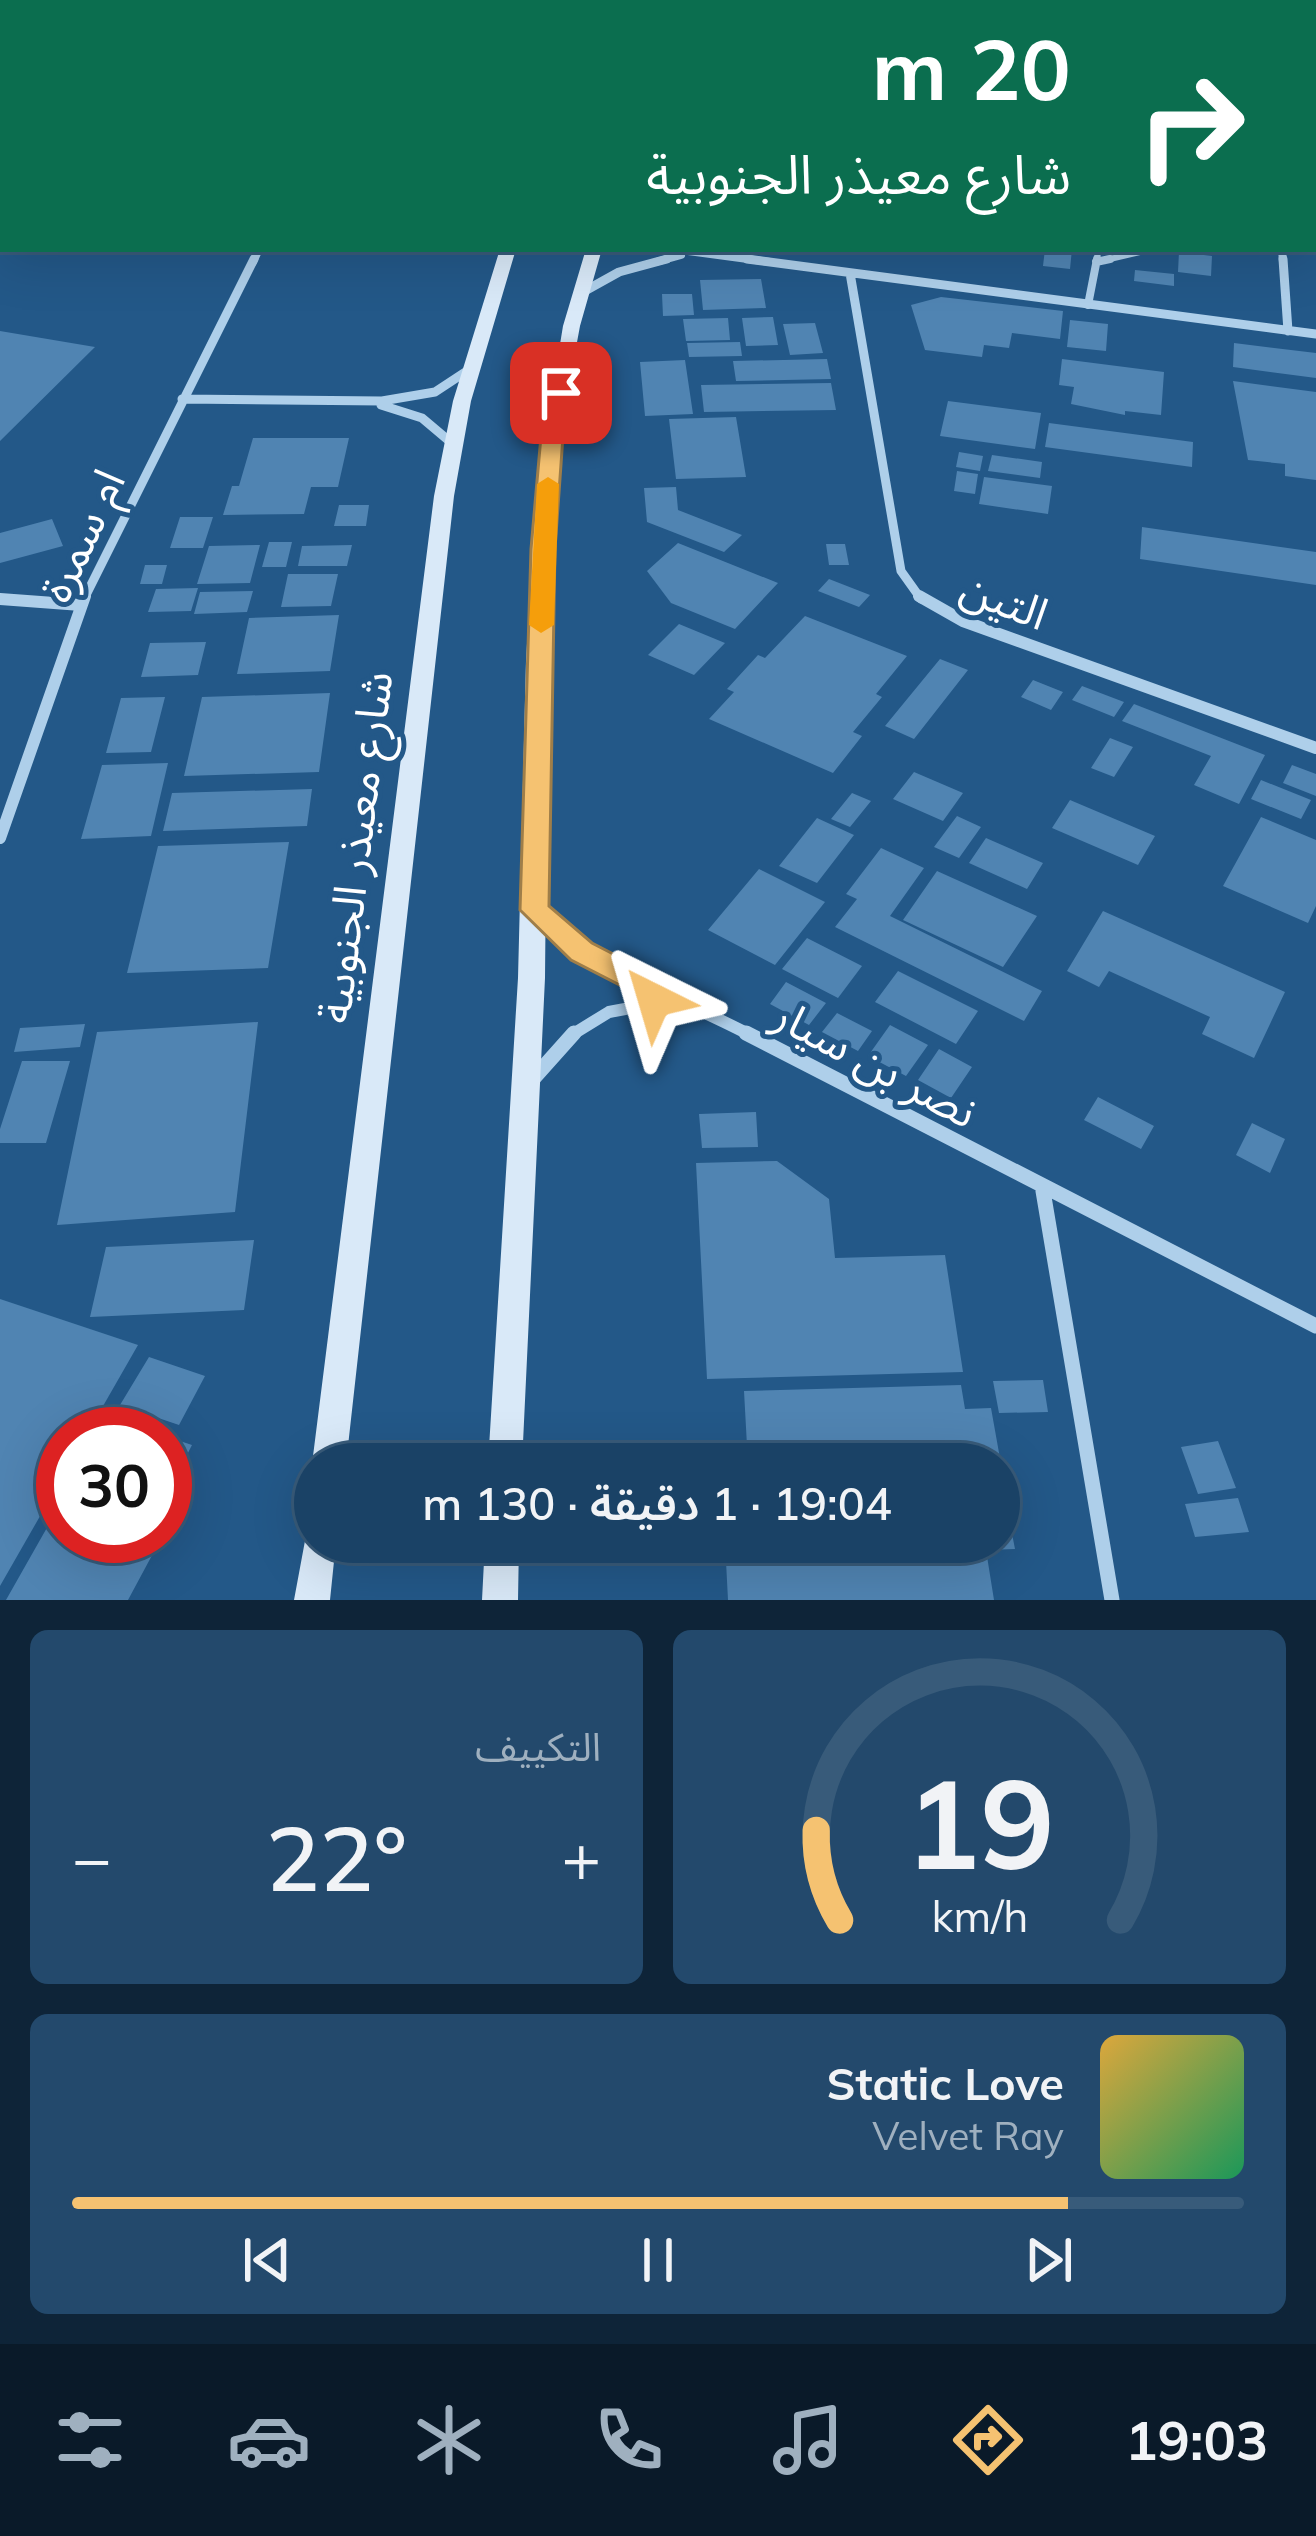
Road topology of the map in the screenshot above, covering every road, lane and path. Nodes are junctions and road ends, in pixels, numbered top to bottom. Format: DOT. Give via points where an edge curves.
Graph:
graph roads {
  1 [pos="258,252"];
  2 [pos="507,252"];
  3 [pos="593,252"];
  4 [pos="684,252"];
  5 [pos="1098,252"];
  6 [pos="1141,252"];
  7 [pos="1282,252"];
  8 [pos="688,253"];
  9 [pos="1096,262"];
  10 [pos="850,273"];
  11 [pos="583,292"];
  12 [pos="1088,304"];
  13 [pos="1288,331"];
  14 [pos="1316,334"];
  15 [pos="474,366"];
  16 [pos="182,400"];
  17 [pos="356,401"];
  18 [pos="454,445"];
  19 [pos="0,599"];
  20 [pos="81,605"];
  21 [pos="1316,748"];
  22 [pos="0,838"];
  23 [pos="534,910"];
  24 [pos="674,1000"];
  25 [pos="528,1086"];
  26 [pos="1043,1191"];
  27 [pos="1316,1326"];
  28 [pos="331,1443"];
  29 [pos="506,1443"];
  30 [pos="312,1563"];
  31 [pos="317,1563"];
  32 [pos="501,1563"];
  33 [pos="298,1600"];
  34 [pos="312,1600"];
  35 [pos="500,1600"];
  36 [pos="1112,1600"];
  1 -- 16 [label="street, ام سمرة"];
  2 -- 15 [label="street, شارع معيذر الجنوبية"];
  3 -- 11 [label="street"];
  4 -- 8 [label="street"];
  5 -- 9 [label="lane"];
  6 -- 9 [label="lane"];
  7 -- 13 [label="street"];
  8 -- 10 [label="street"];
  8 -- 11 [label="street" via="619,272"];
  9 -- 12 [label="lane"];
  10 -- 12 [label="street"];
  10 -- 21 [label="street, التين" via="901,571 922,601"];
  11 -- 23 [label="street" via="552,436 543,549"];
  12 -- 13 [label="street"];
  13 -- 14 [label="street"];
  15 -- 17 [label="street" via="435,392"];
  15 -- 18 [label="street, شارع معيذر الجنوبية"];
  16 -- 17 [label="street"];
  16 -- 20 [label="street, ام سمرة"];
  17 -- 18 [label="street" via="425,418"];
  18 -- 28 [label="street, شارع معيذر الجنوبية"];
  19 -- 20 [label="street"];
  20 -- 22 [label="street, ام سمرة"];
  23 -- 24 [label="street, نصر بن سيار" via="581,951"];
  23 -- 25 [label="street"];
  24 -- 25 [label="street" via="600,1015 557,1043"];
  24 -- 26 [label="street, نصر بن سيار"];
  25 -- 29 [label="street"];
  26 -- 27 [label="street, نصر بن سيار"];
  26 -- 36 [label="street"];
  30 -- 33 [label="street"];
  31 -- 34 [label="street"];
  32 -- 35 [label="street"];
}
